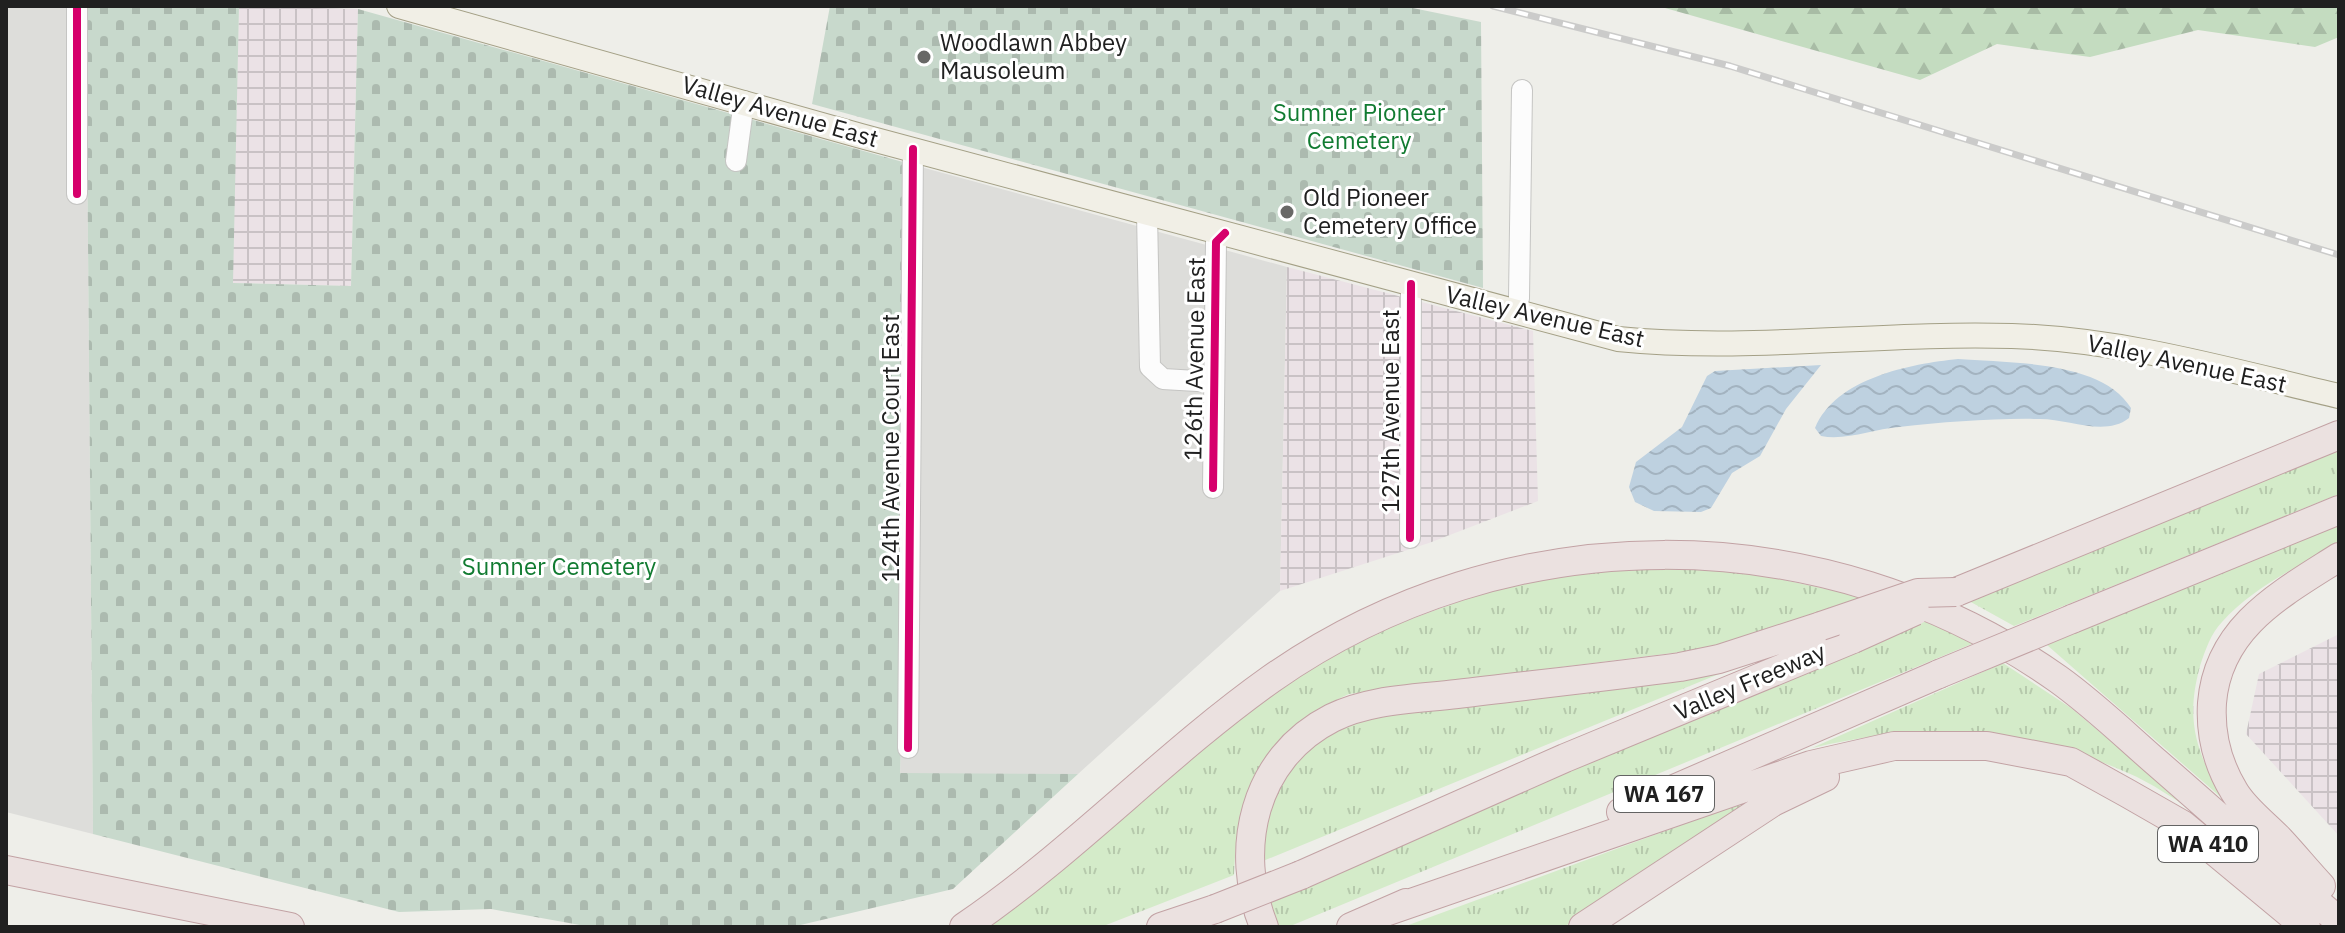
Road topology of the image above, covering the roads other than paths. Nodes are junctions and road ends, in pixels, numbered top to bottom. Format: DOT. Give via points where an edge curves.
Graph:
graph roads {
  1 [pos="77,6"];
  2 [pos="399,6"];
  3 [pos="1522,90"];
  4 [pos="744,101"];
  5 [pos="913,149"];
  6 [pos="736,161"];
  7 [pos="77,194"];
  8 [pos="1147,213"];
  9 [pos="1225,233"];
  10 [pos="1411,284"];
  11 [pos="1516,313"];
  12 [pos="1214,382"];
  13 [pos="2339,396"];
  14 [pos="2339,435"];
  15 [pos="1213,488"];
  16 [pos="2339,510"];
  17 [pos="1410,538"];
  18 [pos="2339,557"];
  19 [pos="1956,592"];
  20 [pos="908,748"];
  21 [pos="2127,793"];
  22 [pos="6,862"];
  23 [pos="6,870"];
  24 [pos="78,884"];
  25 [pos="2312,897"];
  26 [pos="1388,911"];
  27 [pos="2339,921"];
  28 [pos="290,927"];
  29 [pos="964,927"];
  30 [pos="1161,927"];
  31 [pos="1264,927"];
  32 [pos="1351,927"];
  33 [pos="1583,927"];
  34 [pos="2306,927"];
  1 -- 7 [label="street"];
  2 -- 4 [label="main road, Valley Avenue East"];
  3 -- 11 [label="street"];
  4 -- 5 [label="main road, Valley Avenue East"];
  4 -- 6 [label="street"];
  5 -- 8 [label="main road, Valley Avenue East"];
  5 -- 20 [label="street, 124th Avenue Court East"];
  8 -- 9 [label="main road, Valley Avenue East"];
  8 -- 12 [label="street" via="1150,367 1163,379"];
  9 -- 10 [label="main road, Valley Avenue East"];
  9 -- 12 [label="street, 126th Avenue East" via="1216,242"];
  10 -- 11 [label="main road, Valley Avenue East"];
  10 -- 17 [label="street, 127th Avenue East"];
  11 -- 13 [label="main road, Valley Avenue East" via="1653,343 1960,335 2062,339 2131,349"];
  12 -- 15 [label="street, 126th Avenue East"];
  14 -- 19 [label="highway, Valley Freeway / WA 167"];
  16 -- 26 [label="highway, WA 167, bridge" via="1939,674"];
  18 -- 25 [label="highway" via="2273,599 2241,629 2221,661 2212,689 2215,751 2234,792"];
  19 -- 30 [label="highway, Valley Freeway / WA 167, bridge" via="1301,875"];
  19 -- 31 [label="highway, bridge" via="1918,593 1680,667 1385,703 1333,717 1293,748 1260,795 1248,853 1254,902"];
  21 -- 25 [label="highway, WA 410"];
  21 -- 26 [label="highway" via="2071,762 2023,750 1894,746 1811,765"];
  21 -- 33 [label="highway" via="2068,773 1985,758 1929,757 1851,768 1773,802"];
  22 -- 24 [label="highway"];
  23 -- 24 [label="highway"];
  24 -- 28 [label="highway"];
  25 -- 27 [label="highway"];
  25 -- 29 [label="highway" via="2079,696 1967,624 1832,574 1751,558 1679,554 1582,559 1515,570 1387,613 1270,680 1019,889"];
  25 -- 34 [label="highway, WA 410"];
  26 -- 32 [label="highway, WA 167"];
}
